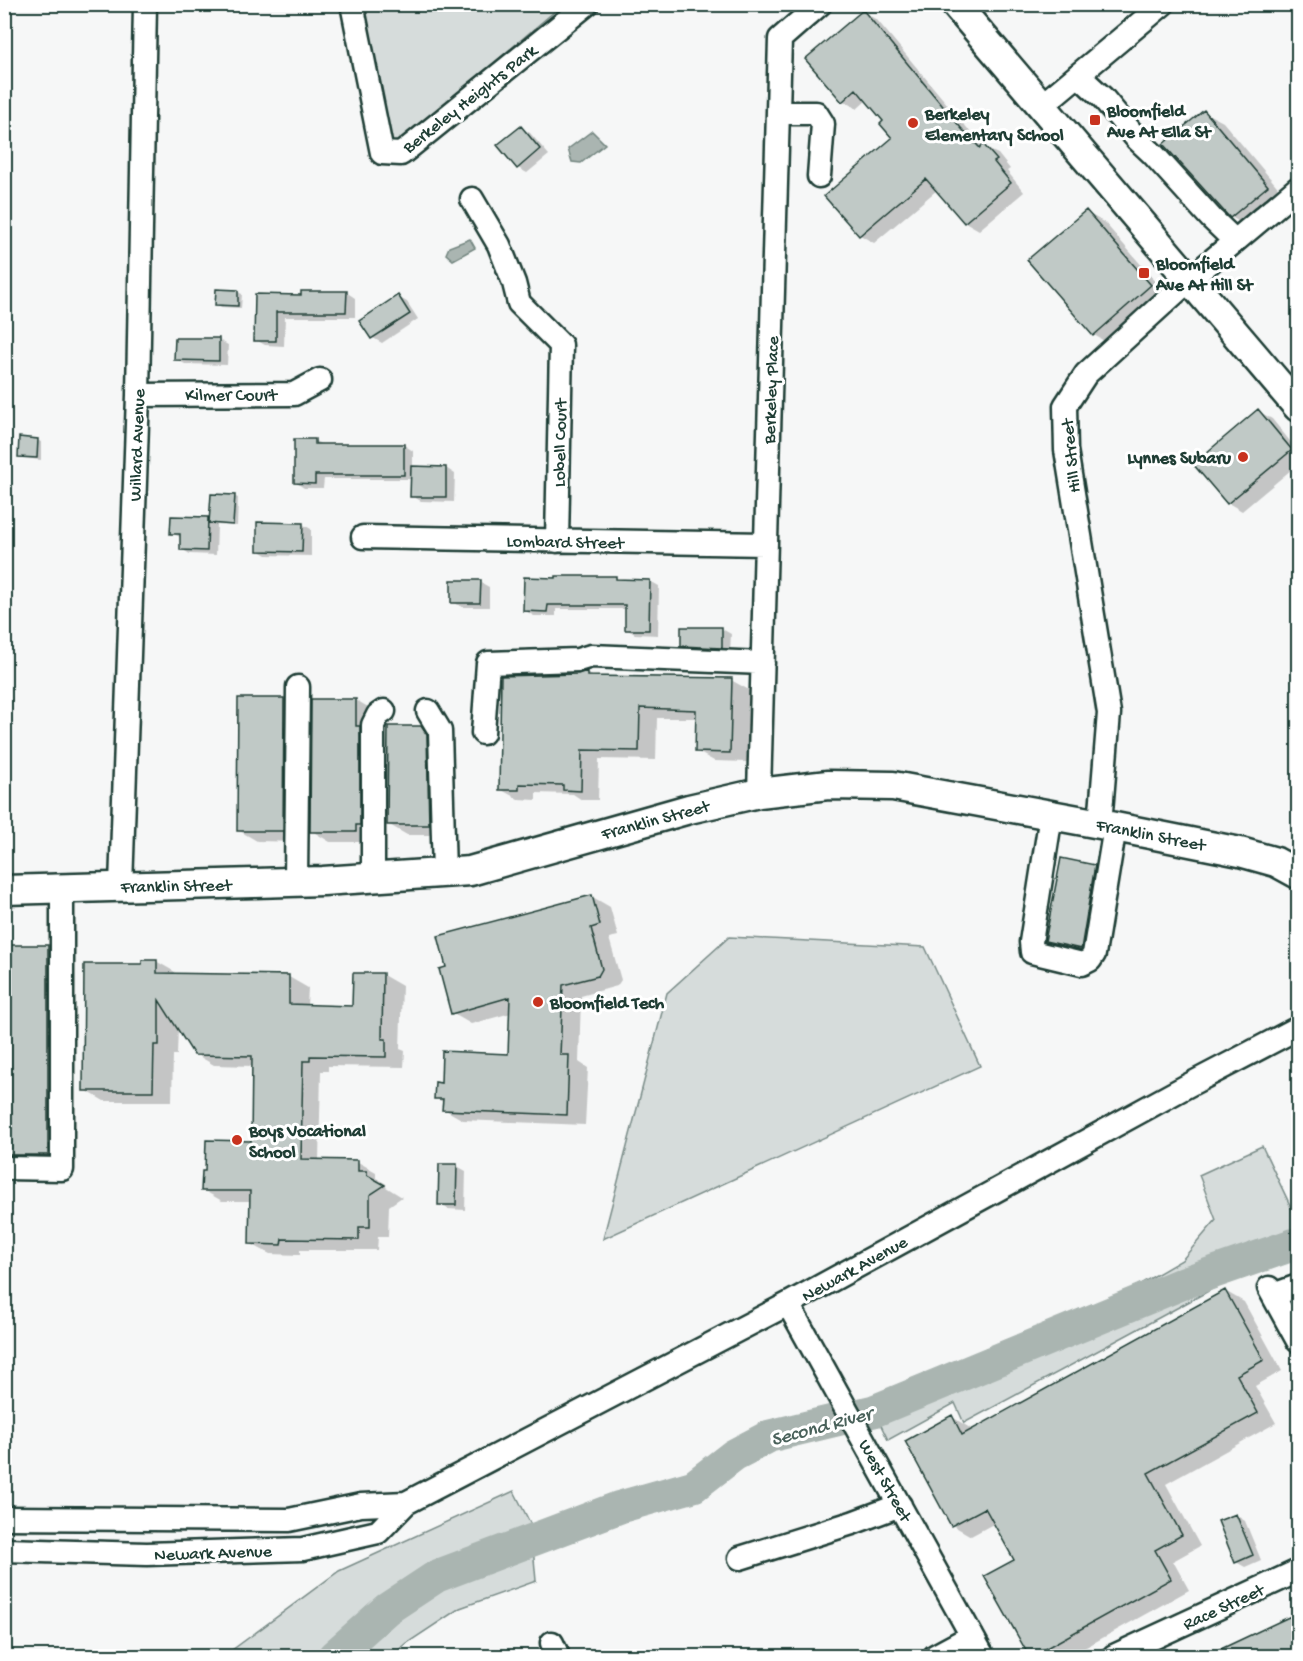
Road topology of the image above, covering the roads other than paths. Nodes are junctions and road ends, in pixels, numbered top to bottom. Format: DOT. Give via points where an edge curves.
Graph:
graph roads {
  1 [pos="145,4"];
  2 [pos="352,4"];
  3 [pos="587,4"];
  4 [pos="819,4"];
  5 [pos="955,4"];
  6 [pos="1163,4"];
  7 [pos="1078,75"];
  8 [pos="1041,106"];
  9 [pos="778,113"];
  10 [pos="819,176"];
  11 [pos="1299,188"];
  12 [pos="472,199"];
  13 [pos="1235,241"];
  14 [pos="1189,280"];
  15 [pos="320,380"];
  16 [pos="138,395"];
  17 [pos="1299,407"];
  18 [pos="363,537"];
  19 [pos="557,541"];
  20 [pos="766,544"];
  21 [pos="763,663"];
  22 [pos="298,687"];
  23 [pos="384,711"];
  24 [pos="428,711"];
  25 [pos="483,732"];
  26 [pos="759,793"];
  27 [pos="1051,815"];
  28 [pos="1108,825"];
  29 [pos="444,873"];
  30 [pos="1299,874"];
  31 [pos="373,878"];
  32 [pos="296,881"];
  33 [pos="121,886"];
  34 [pos="62,888"];
  35 [pos="4,890"];
  36 [pos="1299,1028"];
  37 [pos="4,1168"];
  38 [pos="1299,1286"];
  39 [pos="788,1304"];
  40 [pos="1299,1341"];
  41 [pos="406,1503"];
  42 [pos="900,1505"];
  43 [pos="4,1518"];
  44 [pos="4,1550"];
  45 [pos="740,1558"];
  46 [pos="1299,1571"];
  47 [pos="972,1636"];
  48 [pos="935,1656"];
  49 [pos="983,1656"];
  50 [pos="1114,1656"];
  1 -- 16 [label="street, Willard Avenue"];
  2 -- 3 [label="street, Berkeley Heights Park" via="382,153 401,154"];
  4 -- 9 [label="street, Berkeley Place" via="780,39"];
  5 -- 8 [label="main road"];
  6 -- 7 [label="street"];
  7 -- 8 [label="street"];
  7 -- 13 [label="street"];
  8 -- 14 [label="main road"];
  9 -- 10 [label="street" via="816,113 823,124"];
  9 -- 20 [label="street, Berkeley Place"];
  11 -- 13 [label="street, Hill Street"];
  12 -- 19 [label="street, Lobell Court" via="499,245 519,303 561,345"];
  13 -- 14 [label="street, Hill Street"];
  14 -- 17 [label="main road"];
  14 -- 28 [label="street, Hill Street" via="1086,374 1065,406 1066,450 1109,713"];
  15 -- 16 [label="street, Kilmer Court" via="294,394"];
  16 -- 33 [label="street, Willard Avenue"];
  18 -- 19 [label="street, Lombard Street"];
  19 -- 20 [label="street, Lombard Street"];
  20 -- 21 [label="street, Berkeley Place"];
  21 -- 25 [label="street" via="591,656 578,660 488,663"];
  21 -- 26 [label="street, Berkeley Place"];
  22 -- 32 [label="street"];
  23 -- 31 [label="street" via="373,725"];
  24 -- 29 [label="street" via="440,731"];
  26 -- 27 [label="main road, Franklin Street" via="828,785 893,786"];
  26 -- 29 [label="main road, Franklin Street" via="470,871"];
  27 -- 28 [label="main road, Franklin Street"];
  27 -- 28 [label="street, Hill Street" via="1032,952 1082,964 1094,954"];
  28 -- 30 [label="main road, Franklin Street" via="1240,852 1276,862"];
  29 -- 31 [label="main road, Franklin Street"];
  31 -- 32 [label="main road, Franklin Street"];
  32 -- 33 [label="main road, Franklin Street"];
  33 -- 34 [label="main road, Franklin Street"];
  34 -- 35 [label="main road, Franklin Street"];
  34 -- 37 [label="street" via="62,1169"];
  36 -- 39 [label="street, Newark Avenue"];
  38 -- 40 [label="street" via="1271,1291"];
  39 -- 41 [label="street, Newark Avenue"];
  39 -- 42 [label="street, West Street"];
  41 -- 43 [label="street, Newark Avenue" via="361,1505 289,1520"];
  41 -- 44 [label="street, Newark Avenue" via="378,1532 303,1549 147,1554"];
  42 -- 45 [label="street"];
  42 -- 47 [label="street, West Street"];
  46 -- 50 [label="street, Race Street"];
  47 -- 48 [label="street"];
  47 -- 49 [label="street, West Street"];
}
